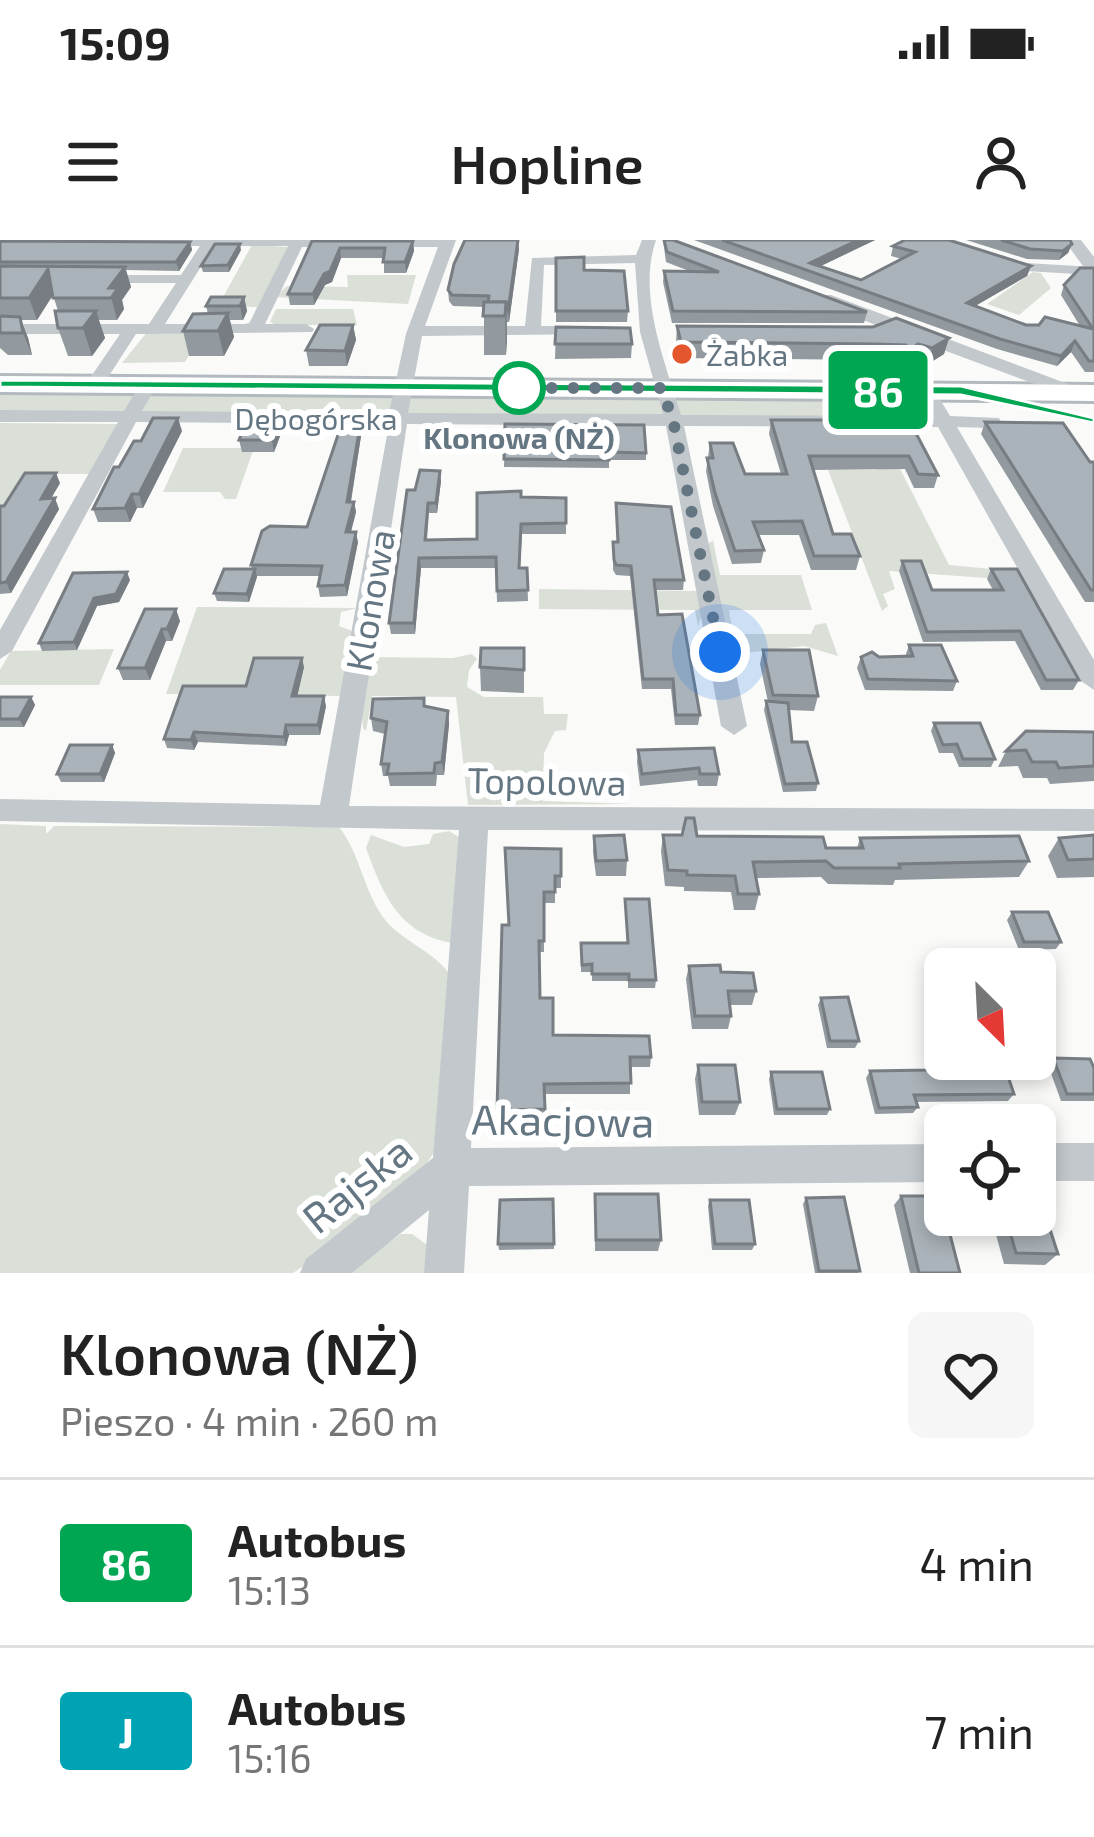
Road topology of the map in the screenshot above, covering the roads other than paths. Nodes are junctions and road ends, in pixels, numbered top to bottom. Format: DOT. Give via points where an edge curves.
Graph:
graph roads {
  1 [pos="100,240"];
  2 [pos="145,240"];
  3 [pos="649,240"];
  4 [pos="934,240"];
  5 [pos="1072,240"];
  6 [pos="0,241"];
  7 [pos="210,241"];
  8 [pos="298,241"];
  9 [pos="447,242"];
  10 [pos="642,259"];
  11 [pos="1094,270"];
  12 [pos="70,279"];
  13 [pos="186,279"];
  14 [pos="808,293"];
  15 [pos="894,326"];
  16 [pos="256,327"];
  17 [pos="0,328"];
  18 [pos="155,328"];
  19 [pos="131,329"];
  20 [pos="306,329"];
  21 [pos="532,330"];
  22 [pos="418,331"];
  23 [pos="602,332"];
  24 [pos="625,332"];
  25 [pos="648,332"];
  26 [pos="670,333"];
  27 [pos="869,333"];
  28 [pos="1010,368"];
  29 [pos="0,384"];
  30 [pos="94,384"];
  31 [pos="148,385"];
  32 [pos="402,387"];
  33 [pos="662,388"];
  34 [pos="926,390"];
  35 [pos="1067,396"];
  36 [pos="0,416"];
  37 [pos="130,417"];
  38 [pos="1094,418"];
  39 [pos="396,419"];
  40 [pos="673,420"];
  41 [pos="945,422"];
  42 [pos="992,422"];
  43 [pos="0,651"];
  44 [pos="1094,681"];
  45 [pos="734,726"];
  46 [pos="0,810"];
  47 [pos="333,814"];
  48 [pos="474,819"];
  49 [pos="1094,820"];
  50 [pos="1056,1162"];
  51 [pos="1094,1162"];
  52 [pos="924,1163"];
  53 [pos="452,1167"];
  54 [pos="320,1273"];
  55 [pos="444,1273"];
  1 -- 2 [label="street"];
  1 -- 6 [label="street"];
  2 -- 7 [label="street"];
  3 -- 10 [label="street"];
  4 -- 11 [label="street" via="1024,268"];
  5 -- 11 [label="street"];
  7 -- 8 [label="street"];
  7 -- 13 [label="street"];
  8 -- 9 [label="street"];
  8 -- 16 [label="street"];
  9 -- 22 [label="street, Klonowa" via="429,275"];
  10 -- 21 [label="street" via="537,261"];
  10 -- 25 [label="street"];
  12 -- 13 [label="street"];
  13 -- 18 [label="street"];
  14 -- 15 [label="street"];
  15 -- 27 [label="street"];
  15 -- 28 [label="street"];
  16 -- 18 [label="street"];
  16 -- 20 [label="street"];
  17 -- 19 [label="street"];
  18 -- 19 [label="street"];
  19 -- 30 [label="street"];
  21 -- 22 [label="street"];
  21 -- 23 [label="street"];
  22 -- 32 [label="street, Klonowa"];
  24 -- 25 [label="street"];
  25 -- 26 [label="street"];
  25 -- 33 [label="street"];
  28 -- 35 [label="street"];
  28 -- 35 [label="street"];
  29 -- 30 [label="main road, Dębogórska"];
  30 -- 31 [label="main road, Dębogórska"];
  31 -- 32 [label="main road, Dębogórska"];
  31 -- 37 [label="street"];
  32 -- 33 [label="main road, Dębogórska"];
  32 -- 39 [label="street, Klonowa"];
  33 -- 34 [label="main road, Dębogórska"];
  33 -- 40 [label="street"];
  34 -- 35 [label="main road, Dębogórska"];
  34 -- 41 [label="street"];
  35 -- 38 [label="main road, Dębogórska"];
  36 -- 37 [label="street, Dębogórska"];
  37 -- 39 [label="street, Dębogórska"];
  37 -- 43 [label="street"];
  39 -- 40 [label="street, Dębogórska"];
  39 -- 47 [label="street, Klonowa"];
  40 -- 41 [label="street, Dębogórska"];
  40 -- 45 [label="street"];
  41 -- 42 [label="street, Dębogórska"];
  41 -- 44 [label="street"];
  46 -- 47 [label="street, Topolowa"];
  47 -- 48 [label="street, Topolowa"];
  48 -- 49 [label="street, Topolowa"];
  48 -- 53 [label="street, Akacjowa"];
  50 -- 51 [label="street"];
  52 -- 53 [label="street, Akacjowa"];
  53 -- 54 [label="street, Rajska"];
  53 -- 55 [label="street"];
}
